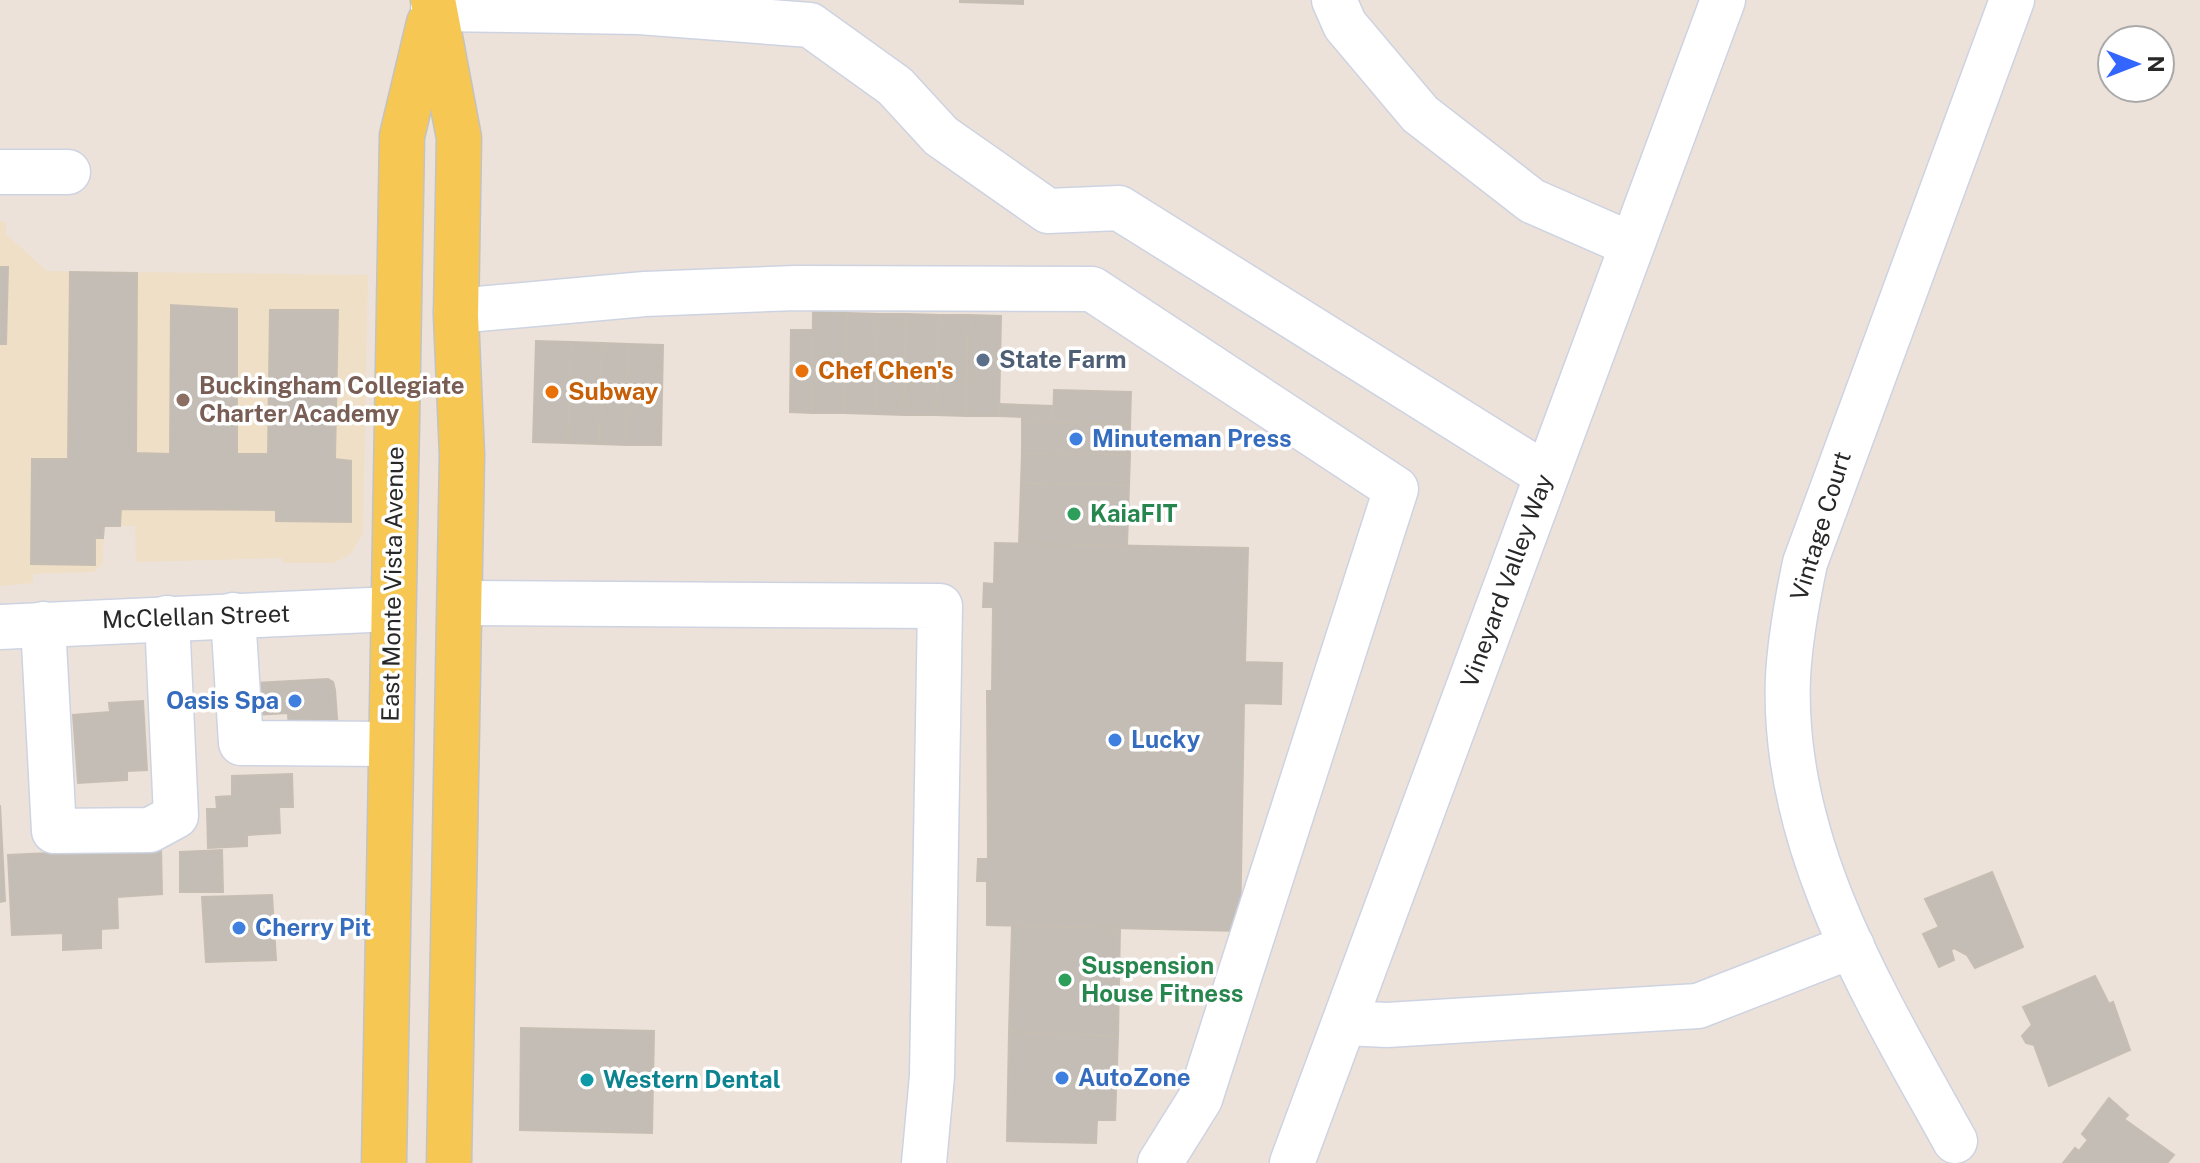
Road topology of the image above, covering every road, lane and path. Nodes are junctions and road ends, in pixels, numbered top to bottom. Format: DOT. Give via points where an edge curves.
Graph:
graph roads {
  1 [pos="1334,0"];
  2 [pos="1723,0"];
  3 [pos="2012,0"];
  4 [pos="433,4"];
  5 [pos="402,136"];
  6 [pos="0,172"];
  7 [pos="68,172"];
  8 [pos="1630,244"];
  9 [pos="456,314"];
  10 [pos="397,398"];
  11 [pos="1546,475"];
  12 [pos="460,603"];
  13 [pos="392,609"];
  14 [pos="233,615"];
  15 [pos="167,618"];
  16 [pos="43,624"];
  17 [pos="0,627"];
  18 [pos="390,744"];
  19 [pos="1852,946"];
  20 [pos="1345,1023"];
  21 [pos="1955,1141"];
  22 [pos="384,1163"];
  23 [pos="449,1163"];
  24 [pos="924,1163"];
  25 [pos="1160,1163"];
  26 [pos="1292,1163"];
  1 -- 8 [label="street" via="1345,25 1420,114 1532,201"];
  2 -- 8 [label="street, Vineyard Valley Way"];
  3 -- 19 [label="street, Vintage Court" via="1823,507 1793,619 1788,679 1795,780 1826,890"];
  4 -- 5 [label="main road, East Monte Vista Avenue"];
  4 -- 9 [label="main road" via="459,138"];
  4 -- 11 [label="street" via="810,25 895,86 941,136 1048,211 1119,208"];
  5 -- 9 [label="main road" via="431,155 433,279"];
  5 -- 10 [label="main road, East Monte Vista Avenue"];
  6 -- 7 [label="street"];
  8 -- 11 [label="street, Vineyard Valley Way"];
  9 -- 12 [label="main road" via="462,455"];
  9 -- 25 [label="street" via="645,294 767,289 1092,289 1396,489 1200,1099"];
  10 -- 12 [label="main road" via="431,452 432,578"];
  10 -- 13 [label="main road, East Monte Vista Avenue"];
  11 -- 20 [label="street, Vineyard Valley Way"];
  12 -- 23 [label="main road"];
  12 -- 24 [label="street" via="940,606 932,1076"];
  13 -- 14 [label="street, McClellan Street"];
  13 -- 18 [label="main road, East Monte Vista Avenue"];
  14 -- 15 [label="street, McClellan Street"];
  14 -- 18 [label="street" via="241,743"];
  15 -- 16 [label="street, McClellan Street"];
  15 -- 16 [label="street" via="176,816 150,830 54,831"];
  16 -- 17 [label="street, McClellan Street"];
  18 -- 22 [label="main road, East Monte Vista Avenue"];
  19 -- 20 [label="street" via="1698,1006 1387,1025"];
  19 -- 21 [label="street, Vintage Court"];
  20 -- 26 [label="street, Vineyard Valley Way"];
}
